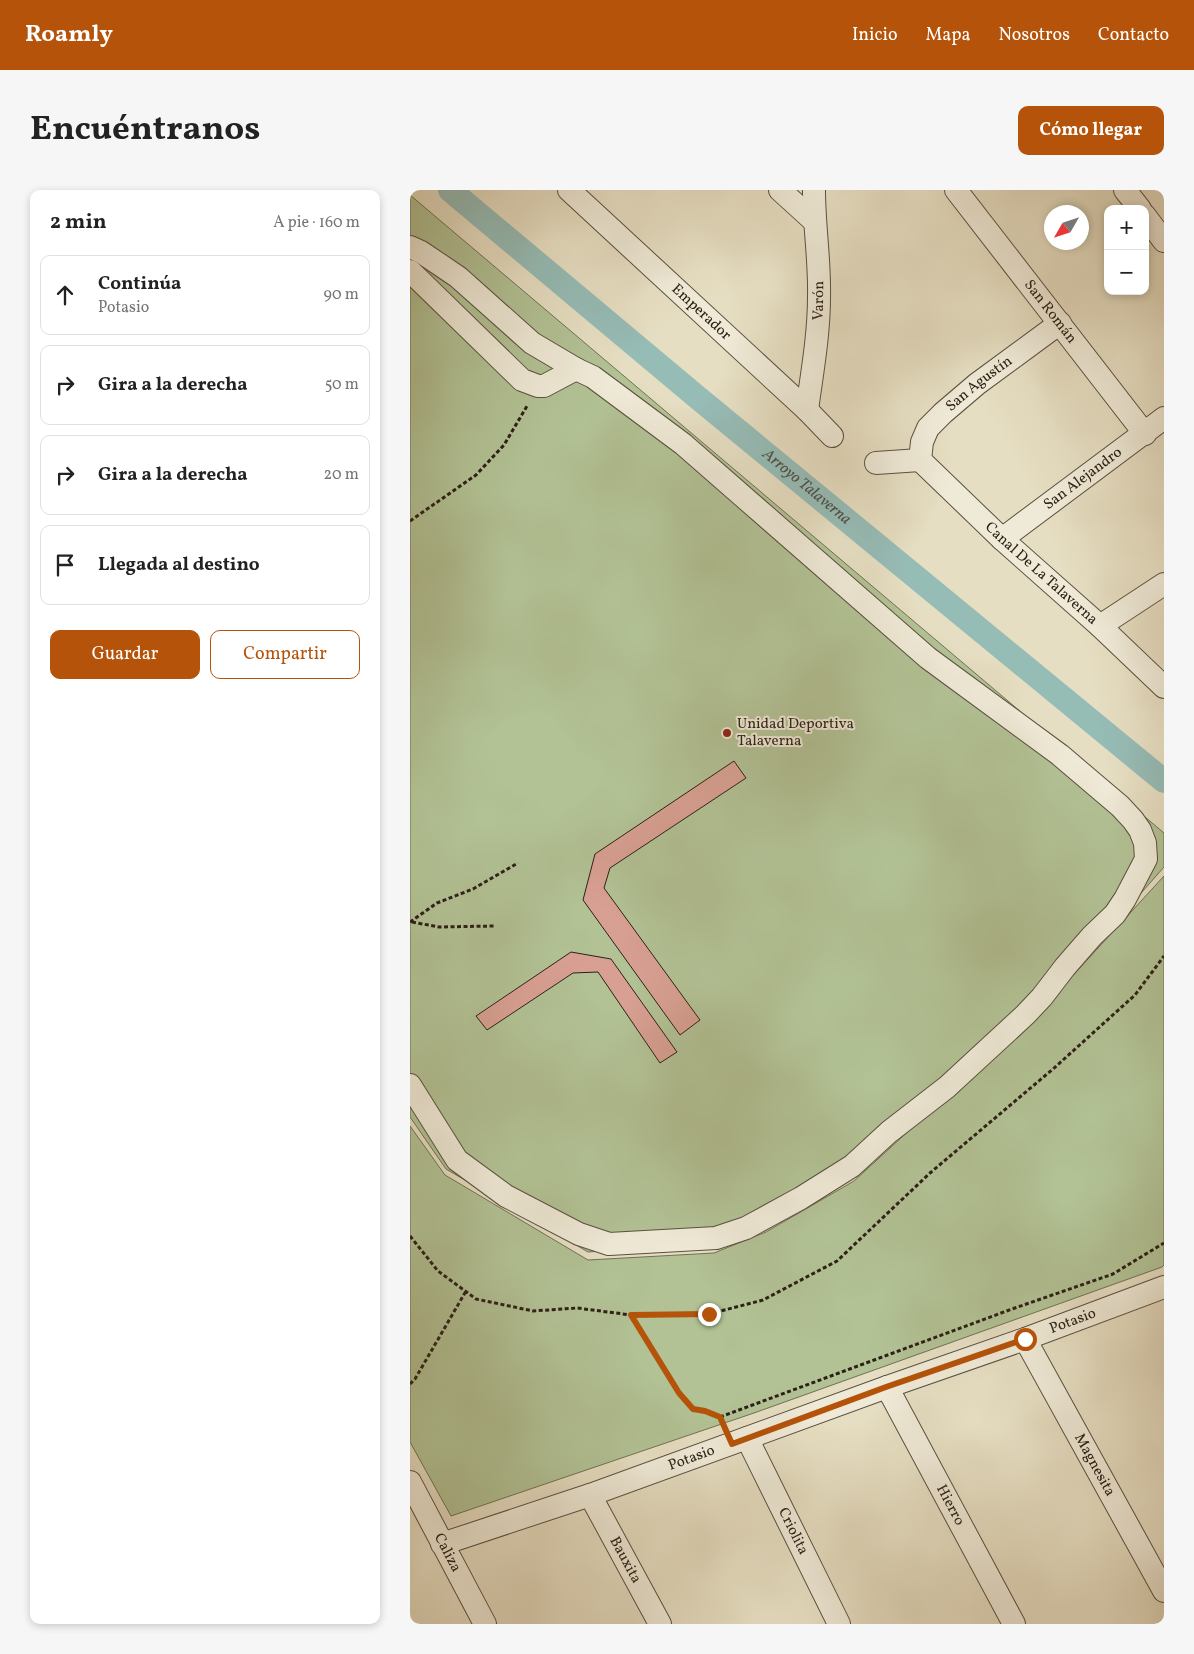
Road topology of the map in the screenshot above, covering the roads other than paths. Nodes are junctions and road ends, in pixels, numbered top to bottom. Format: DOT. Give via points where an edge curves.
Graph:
graph roads {
  1 [pos="569,190"];
  2 [pos="780,190"];
  3 [pos="814,190"];
  4 [pos="956,190"];
  5 [pos="1125,190"];
  6 [pos="1137,205"];
  7 [pos="814,221"];
  8 [pos="1149,221"];
  9 [pos="1164,241"];
  10 [pos="410,247"];
  11 [pos="410,271"];
  12 [pos="1060,323"];
  13 [pos="576,370"];
  14 [pos="807,410"];
  15 [pos="1164,418"];
  16 [pos="1144,434"];
  17 [pos="832,436"];
  18 [pos="920,460"];
  19 [pos="876,463"];
  20 [pos="1002,539"];
  21 [pos="1164,584"];
  22 [pos="1100,626"];
  23 [pos="1163,687"];
  24 [pos="410,1085"];
  25 [pos="1164,1286"];
  26 [pos="1025,1339"];
  27 [pos="886,1387"];
  28 [pos="739,1441"];
  29 [pos="410,1482"];
  30 [pos="590,1495"];
  31 [pos="442,1544"];
  32 [pos="1164,1591"];
  33 [pos="485,1624"];
  34 [pos="660,1624"];
  35 [pos="839,1624"];
  36 [pos="1014,1624"];
  1 -- 14 [label="street, Emperador"];
  2 -- 7 [label="street"];
  3 -- 7 [label="street, Varón"];
  4 -- 12 [label="street, San Román"];
  5 -- 6 [label="street"];
  7 -- 14 [label="street, Varón" via="819,298"];
  8 -- 9 [label="street"];
  10 -- 13 [label="street" via="458,277 532,343"];
  11 -- 13 [label="street" via="522,380 544,386"];
  12 -- 16 [label="street, San Román"];
  12 -- 18 [label="street, San Agustín" via="943,413 928,428"];
  13 -- 24 [label="street" via="593,377 683,444 928,658 1060,755 1120,806 1140,830 1146,859 1115,914 1092,936 1037,1003 947,1087 852,1166 746,1228 716,1238 609,1244 579,1234 506,1196 457,1160"];
  14 -- 17 [label="street, Emperador"];
  15 -- 16 [label="street, San Alejandro"];
  16 -- 20 [label="street, San Alejandro"];
  18 -- 19 [label="street"];
  18 -- 20 [label="street, Canal De La Talaverna"];
  20 -- 22 [label="street, Canal De La Talaverna"];
  21 -- 22 [label="street"];
  22 -- 23 [label="street, Canal De La Talaverna"];
  25 -- 26 [label="street, Potasio"];
  26 -- 27 [label="street, Potasio"];
  26 -- 32 [label="street, Magnesita"];
  27 -- 28 [label="street, Potasio"];
  27 -- 36 [label="street, Hierro"];
  28 -- 30 [label="street, Potasio"];
  28 -- 35 [label="street, Criolita"];
  29 -- 31 [label="street, Caliza"];
  30 -- 31 [label="street, Potasio"];
  30 -- 34 [label="street, Bauxita"];
  31 -- 33 [label="street, Caliza"];
}
